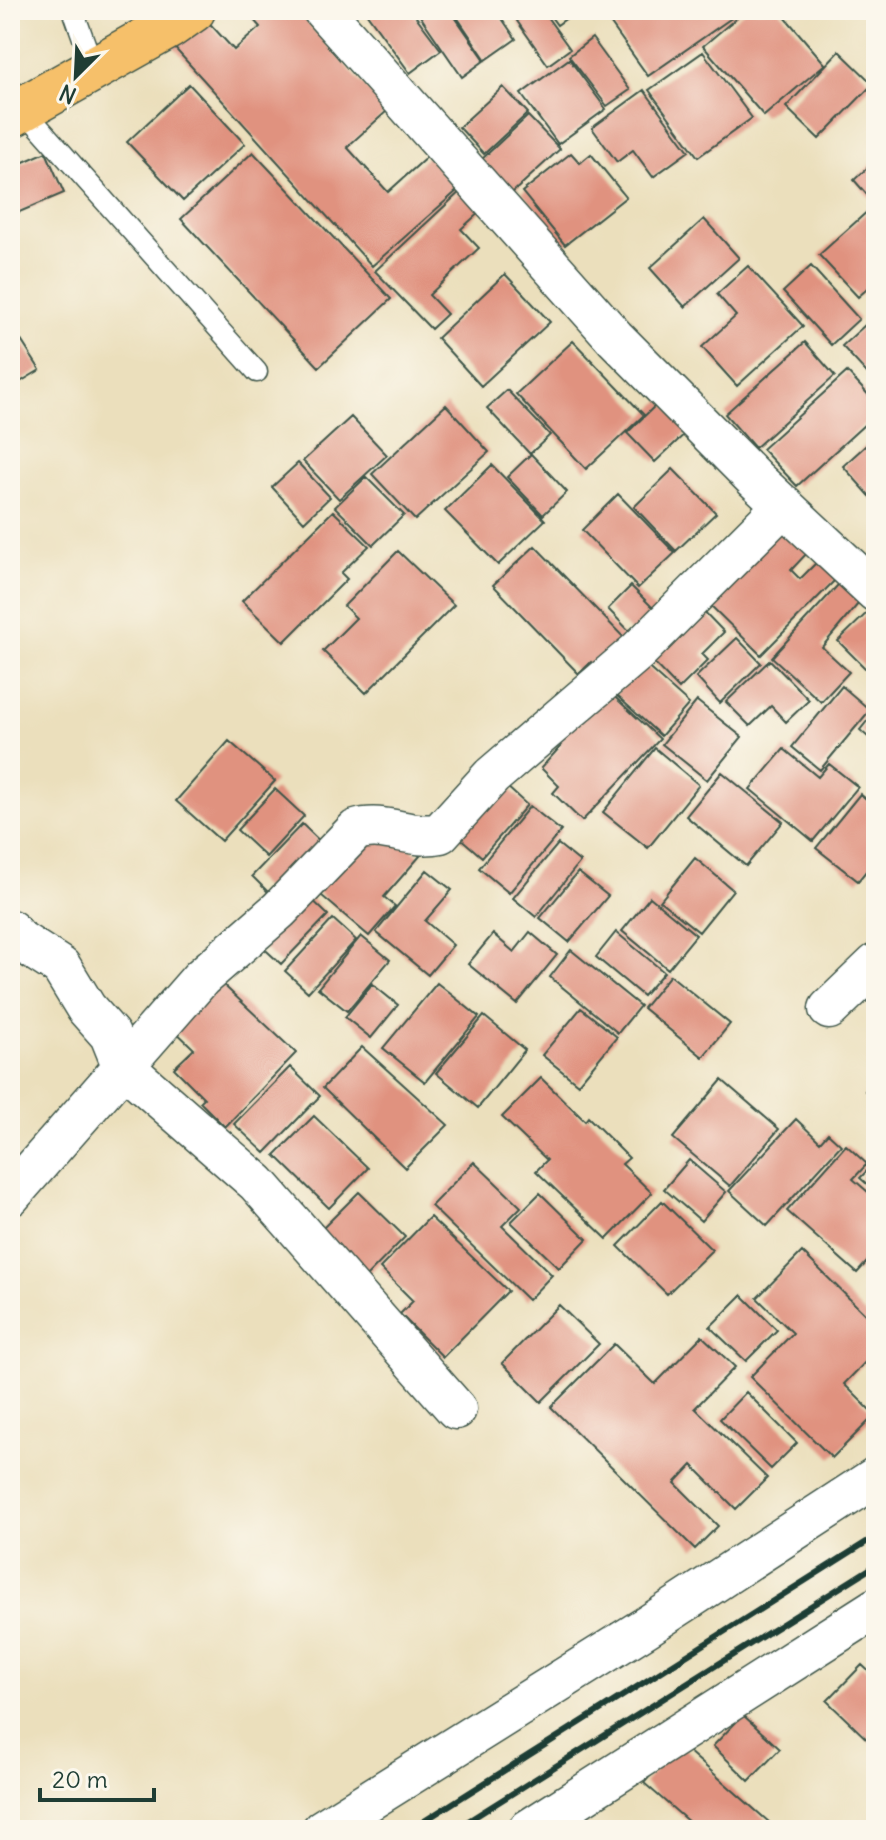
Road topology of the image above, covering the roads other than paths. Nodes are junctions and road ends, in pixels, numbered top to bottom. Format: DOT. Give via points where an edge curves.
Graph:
graph roads {
  1 [pos="73,10"];
  2 [pos="193,10"];
  3 [pos="323,10"];
  4 [pos="93,66"];
  5 [pos="16,112"];
  6 [pos="257,372"];
  7 [pos="784,505"];
  8 [pos="876,592"];
  9 [pos="10,930"];
  10 [pos="876,964"];
  11 [pos="829,1009"];
  12 [pos="122,1065"];
  13 [pos="10,1196"];
  14 [pos="456,1409"];
  15 [pos="876,1477"];
  16 [pos="876,1608"];
  17 [pos="322,1830"];
  18 [pos="528,1830"];
  1 -- 4 [label="lane"];
  2 -- 4 [label="highway"];
  3 -- 7 [label="street" via="615,338"];
  4 -- 5 [label="highway"];
  5 -- 6 [label="lane" via="68,156"];
  7 -- 8 [label="street"];
  7 -- 12 [label="street" via="637,652 492,776 440,833 412,835 372,825 356,830 279,910 201,978"];
  9 -- 12 [label="street" via="61,967 110,1035"];
  10 -- 11 [label="street"];
  12 -- 13 [label="street"];
  12 -- 14 [label="street" via="257,1183"];
  15 -- 17 [label="street"];
  16 -- 18 [label="street"];
}
